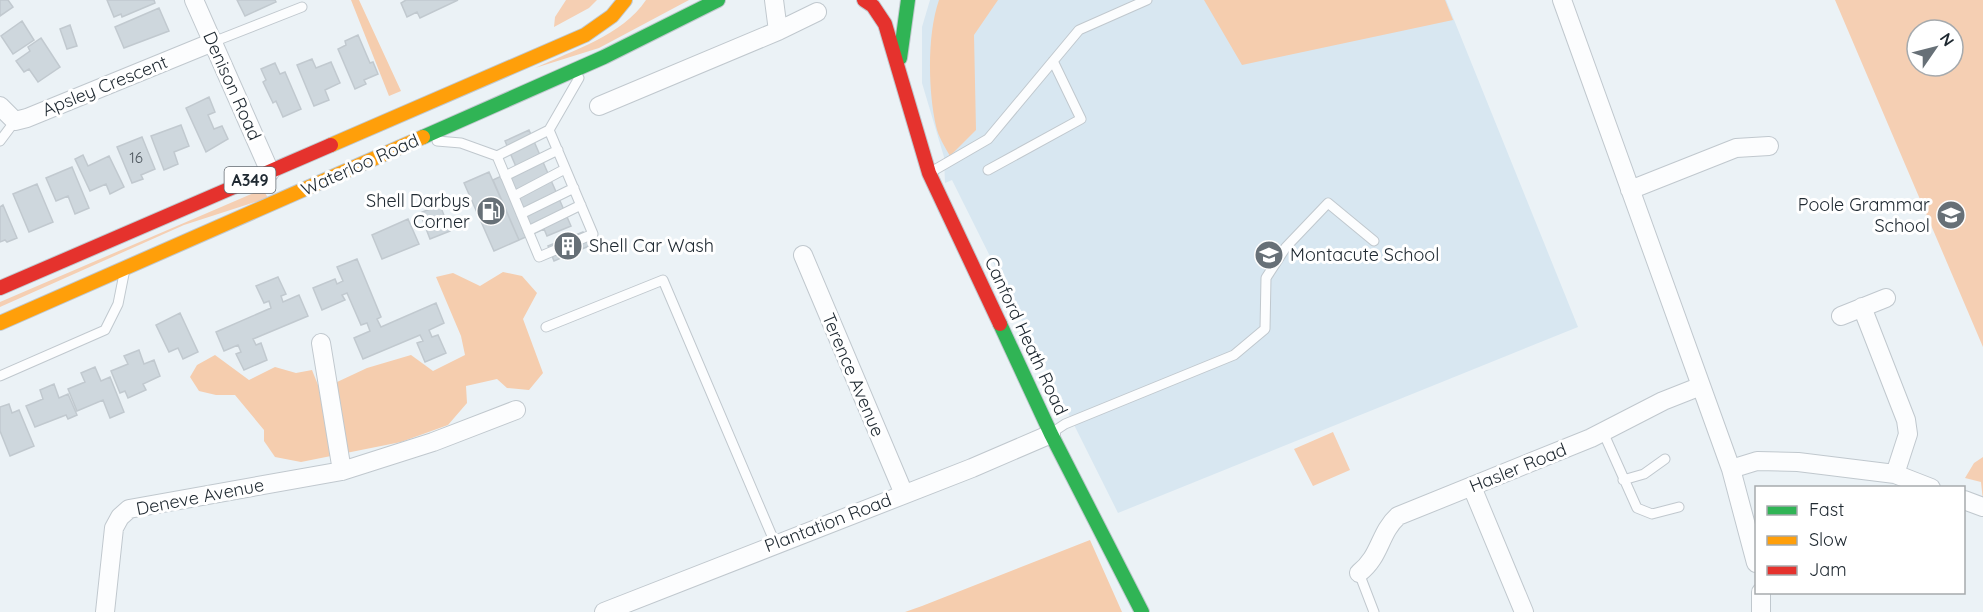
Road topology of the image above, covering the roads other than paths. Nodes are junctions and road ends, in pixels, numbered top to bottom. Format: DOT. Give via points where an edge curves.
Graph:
graph roads {
  1 [pos="194,0"];
  2 [pos="625,0"];
  3 [pos="718,0"];
  4 [pos="774,0"];
  5 [pos="864,0"];
  6 [pos="908,0"];
  7 [pos="1147,0"];
  8 [pos="1562,0"];
  9 [pos="302,7"];
  10 [pos="817,12"];
  11 [pos="778,31"];
  12 [pos="213,42"];
  13 [pos="1053,61"];
  14 [pos="586,65"];
  15 [pos="898,67"];
  16 [pos="0,106"];
  17 [pos="599,106"];
  18 [pos="15,121"];
  19 [pos="549,130"];
  20 [pos="420,138"];
  21 [pos="0,141"];
  22 [pos="1769,146"];
  23 [pos="558,150"];
  24 [pos="496,156"];
  25 [pos="566,169"];
  26 [pos="988,170"];
  27 [pos="270,172"];
  28 [pos="929,173"];
  29 [pos="505,176"];
  30 [pos="574,188"];
  31 [pos="1630,190"];
  32 [pos="514,196"];
  33 [pos="581,205"];
  34 [pos="521,214"];
  35 [pos="528,231"];
  36 [pos="1374,241"];
  37 [pos="803,255"];
  38 [pos="125,268"];
  39 [pos="0,288"];
  40 [pos="1886,298"];
  41 [pos="1863,307"];
  42 [pos="1841,316"];
  43 [pos="0,323"];
  44 [pos="546,327"];
  45 [pos="321,343"];
  46 [pos="0,376"];
  47 [pos="1701,386"];
  48 [pos="516,410"];
  49 [pos="1603,432"];
  50 [pos="1051,434"];
  51 [pos="1665,459"];
  52 [pos="1731,469"];
  53 [pos="342,471"];
  54 [pos="1895,474"];
  55 [pos="1623,480"];
  56 [pos="1926,486"];
  57 [pos="1472,487"];
  58 [pos="904,494"];
  59 [pos="1678,507"];
  60 [pos="775,543"];
  61 [pos="1755,559"];
  62 [pos="1359,573"];
  63 [pos="1761,594"];
  64 [pos="105,612"];
  65 [pos="604,612"];
  66 [pos="1142,612"];
  67 [pos="1374,612"];
  68 [pos="1524,612"];
  69 [pos="1761,612"];
  1 -- 12 [label="street, Denison Road"];
  2 -- 27 [label="main road, Waterloo Road / A349" via="612,16 585,35"];
  3 -- 14 [label="main road, Waterloo Road / A349"];
  4 -- 11 [label="street"];
  5 -- 15 [label="main road, Canford Heath Road" via="885,24"];
  6 -- 15 [label="main road, Canford Heath Road"];
  7 -- 13 [label="lane" via="1079,30"];
  8 -- 31 [label="street"];
  9 -- 12 [label="lane"];
  10 -- 11 [label="street"];
  11 -- 17 [label="street"];
  12 -- 18 [label="street, Apsley Crescent"];
  12 -- 27 [label="street, Denison Road"];
  13 -- 26 [label="lane" via="1081,119"];
  13 -- 28 [label="lane" via="988,139"];
  14 -- 19 [label="lane"];
  14 -- 20 [label="main road, Waterloo Road / A349"];
  15 -- 28 [label="main road, Canford Heath Road"];
  16 -- 18 [label="street"];
  18 -- 21 [label="lane"];
  19 -- 23 [label="lane"];
  19 -- 24 [label="lane"];
  20 -- 24 [label="lane" via="461,144"];
  20 -- 38 [label="main road, Waterloo Road / A349"];
  22 -- 31 [label="street" via="1737,148"];
  23 -- 25 [label="lane"];
  23 -- 29 [label="lane"];
  24 -- 29 [label="lane"];
  25 -- 30 [label="lane"];
  25 -- 32 [label="lane"];
  27 -- 39 [label="main road, Waterloo Road / A349"];
  28 -- 50 [label="main road, Canford Heath Road"];
  29 -- 32 [label="lane"];
  30 -- 33 [label="lane"];
  30 -- 34 [label="lane"];
  31 -- 47 [label="street"];
  32 -- 34 [label="lane"];
  33 -- 35 [label="lane"];
  33 -- 35 [label="lane" via="593,234 539,257"];
  34 -- 35 [label="lane"];
  36 -- 50 [label="lane" via="1328,203 1286,247 1266,278 1265,329 1234,356 1065,424"];
  37 -- 58 [label="street, Terence Avenue"];
  38 -- 43 [label="main road, Waterloo Road / A349"];
  38 -- 46 [label="lane" via="118,304 105,330"];
  40 -- 41 [label="street"];
  41 -- 42 [label="street"];
  41 -- 54 [label="street" via="1906,420 1908,434"];
  44 -- 60 [label="lane" via="663,280"];
  45 -- 53 [label="street"];
  47 -- 49 [label="street, Hasler Road"];
  47 -- 52 [label="street"];
  48 -- 53 [label="street, Deneve Avenue"];
  49 -- 55 [label="lane"];
  49 -- 57 [label="street, Hasler Road"];
  50 -- 58 [label="street, Plantation Road"];
  50 -- 66 [label="main road, Canford Heath Road"];
  51 -- 55 [label="lane" via="1644,474"];
  52 -- 54 [label="street" via="1757,461 1798,462"];
  52 -- 61 [label="street"];
  53 -- 64 [label="street, Deneve Avenue" via="129,509 114,528"];
  54 -- 56 [label="street"];
  55 -- 59 [label="lane" via="1640,511 1652,514"];
  57 -- 62 [label="street, Hasler Road" via="1398,516 1389,524 1371,564"];
  57 -- 68 [label="street"];
  58 -- 60 [label="street, Plantation Road"];
  60 -- 65 [label="street, Plantation Road"];
  62 -- 67 [label="lane"];
  63 -- 69 [label="street"];
}
